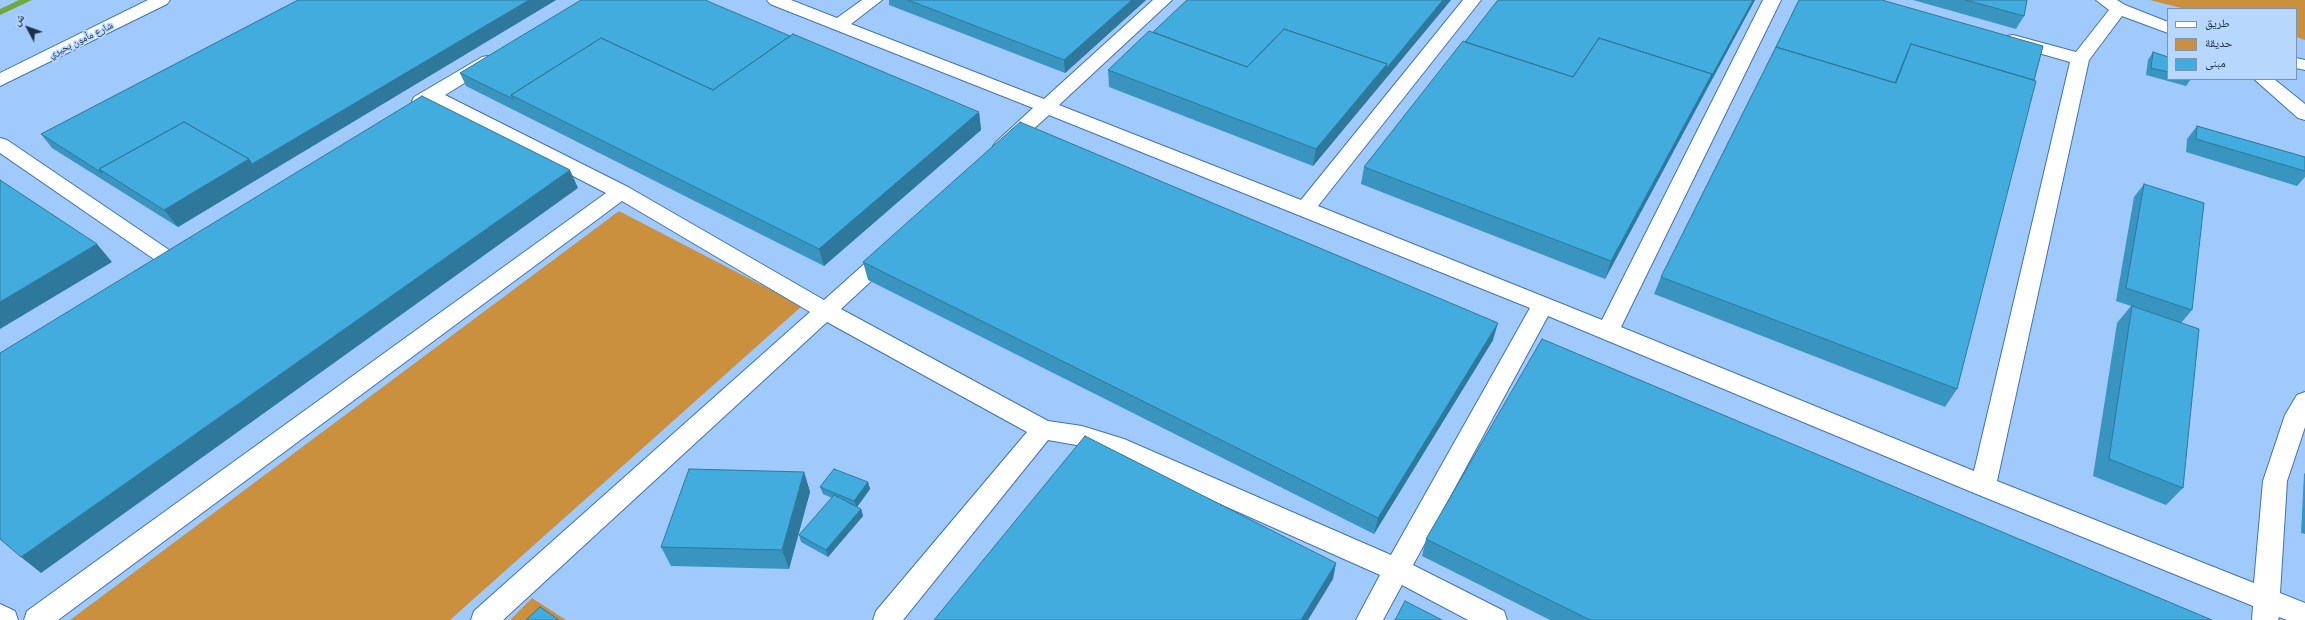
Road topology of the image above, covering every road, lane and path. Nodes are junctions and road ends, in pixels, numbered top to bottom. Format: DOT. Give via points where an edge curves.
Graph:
graph roads {
  1 [pos="161,0"];
  2 [pos="776,0"];
  3 [pos="873,0"];
  4 [pos="1163,0"];
  5 [pos="1472,0"];
  6 [pos="1772,0"];
  7 [pos="2112,5"];
  8 [pos="838,25"];
  9 [pos="2167,28"];
  10 [pos="1998,36"];
  11 [pos="506,50"];
  12 [pos="2080,59"];
  13 [pos="0,80"];
  14 [pos="2264,80"];
  15 [pos="432,95"];
  16 [pos="1045,107"];
  17 [pos="404,112"];
  18 [pos="2305,114"];
  19 [pos="0,144"];
  20 [pos="988,160"];
  21 [pos="621,192"];
  22 [pos="1305,209"];
  23 [pos="901,241"];
  24 [pos="148,271"];
  25 [pos="1543,305"];
  26 [pos="826,311"];
  27 [pos="1608,331"];
  28 [pos="2305,401"];
  29 [pos="1043,430"];
  30 [pos="1983,486"];
  31 [pos="1397,570"];
  32 [pos="2265,609"];
  33 [pos="2305,615"];
  34 [pos="0,616"];
  35 [pos="5,620"];
  36 [pos="37,620"];
  37 [pos="484,620"];
  38 [pos="886,620"];
  39 [pos="1369,620"];
  40 [pos="1494,620"];
  1 -- 13 [label="street, شارع مأمون بحيري"];
  2 -- 8 [label="street"];
  3 -- 8 [label="street"];
  4 -- 16 [label="street"];
  5 -- 22 [label="street"];
  6 -- 27 [label="street"];
  7 -- 9 [label="street"];
  7 -- 12 [label="street"];
  8 -- 16 [label="street"];
  10 -- 12 [label="street"];
  11 -- 15 [label="street"];
  12 -- 30 [label="street"];
  14 -- 18 [label="street"];
  15 -- 17 [label="street"];
  15 -- 21 [label="street"];
  16 -- 20 [label="street"];
  16 -- 22 [label="street"];
  19 -- 24 [label="street" via="174,254"];
  21 -- 26 [label="street"];
  21 -- 36 [label="street"];
  22 -- 25 [label="street"];
  23 -- 26 [label="street"];
  25 -- 27 [label="street"];
  25 -- 31 [label="street"];
  26 -- 29 [label="street"];
  26 -- 37 [label="street"];
  27 -- 30 [label="street"];
  28 -- 32 [label="street" via="2297,415 2275,481"];
  29 -- 31 [label="street" via="1082,436 1115,446"];
  29 -- 38 [label="street"];
  30 -- 32 [label="street"];
  31 -- 39 [label="street"];
  31 -- 40 [label="street"];
  32 -- 33 [label="street"];
  34 -- 35 [label="street"];
}
